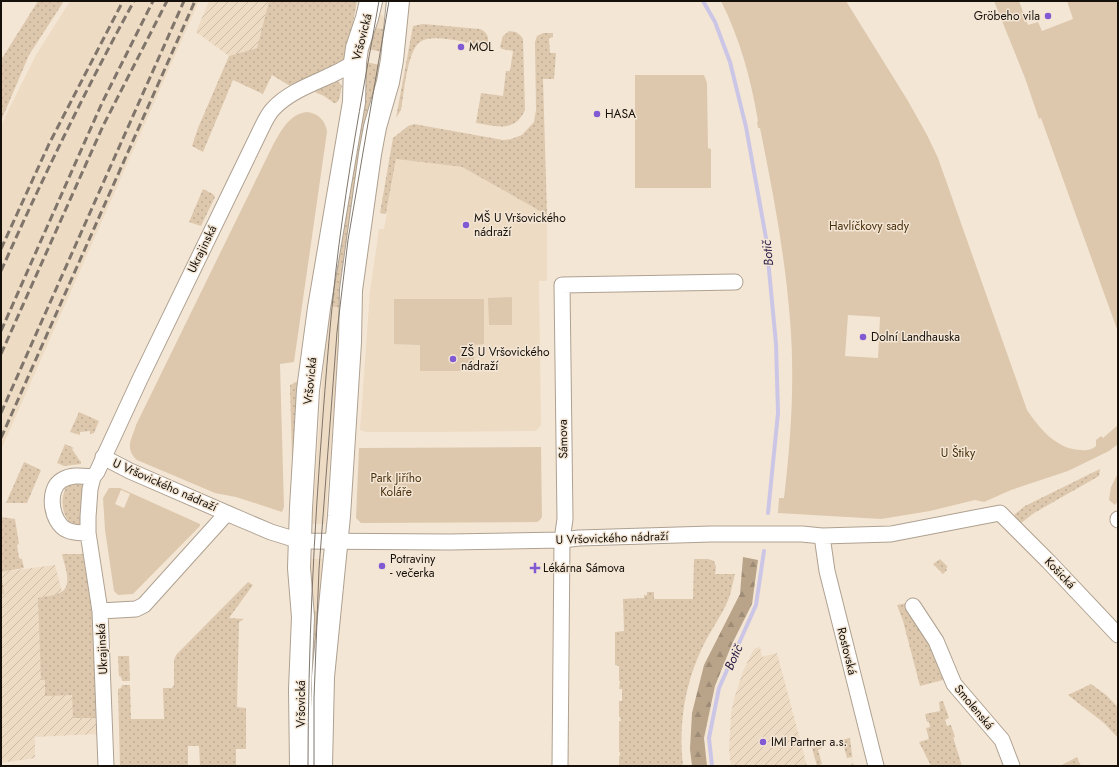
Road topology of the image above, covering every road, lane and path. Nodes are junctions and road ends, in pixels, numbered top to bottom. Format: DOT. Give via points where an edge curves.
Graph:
graph roads {
  1 [pos="371,1"];
  2 [pos="398,1"];
  3 [pos="355,62"];
  4 [pos="735,282"];
  5 [pos="103,457"];
  6 [pos="93,477"];
  7 [pos="227,513"];
  8 [pos="1000,513"];
  9 [pos="88,533"];
  10 [pos="818,535"];
  11 [pos="562,540"];
  12 [pos="300,541"];
  13 [pos="336,541"];
  14 [pos="913,606"];
  15 [pos="100,611"];
  16 [pos="1118,635"];
  17 [pos="300,689"];
  18 [pos="323,690"];
  19 [pos="106,766"];
  20 [pos="301,766"];
  21 [pos="321,766"];
  22 [pos="560,766"];
  23 [pos="876,766"];
  24 [pos="1012,766"];
  1 -- 3 [label="main road, Vršovická"];
  2 -- 13 [label="main road, Vršovická" via="392,60 371,147 351,290 350,342"];
  3 -- 5 [label="street, Ukrajinská" via="344,70 286,98 273,109 263,124"];
  3 -- 12 [label="main road, Vršovická" via="354,102 314,340 304,448"];
  4 -- 11 [label="street, Sámova" via="562,285 565,519"];
  5 -- 6 [label="street, Ukrajinská"];
  5 -- 7 [label="street, U Vršovického nádraží"];
  6 -- 9 [label="street, Ukrajinská" via="89,498"];
  6 -- 9 [label="street" via="67,478 60,481 53,493 54,509 62,527 70,532"];
  7 -- 12 [label="street, U Vršovického nádraží"];
  7 -- 15 [label="street, U Vršovického nádraží" via="144,605 136,609"];
  8 -- 10 [label="street, U Vršovického nádraží" via="891,534"];
  8 -- 16 [label="street, Košická"];
  9 -- 15 [label="street, Ukrajinská"];
  10 -- 11 [label="street, U Vršovického nádraží" via="711,534"];
  10 -- 23 [label="street, Rostovská"];
  11 -- 13 [label="street, U Vršovického nádraží"];
  11 -- 22 [label="street, Sámova"];
  12 -- 13 [label="street, U Vršovického nádraží"];
  12 -- 17 [label="main road, Vršovická" via="299,568 303,617"];
  13 -- 18 [label="main road, Vršovická"];
  14 -- 24 [label="street, Smolenská" via="936,641 954,684 1002,740"];
  15 -- 19 [label="street, Ukrajinská"];
  17 -- 18 [label="main road"];
  17 -- 20 [label="main road, Vršovická"];
  18 -- 21 [label="main road, Vršovická"];
}
